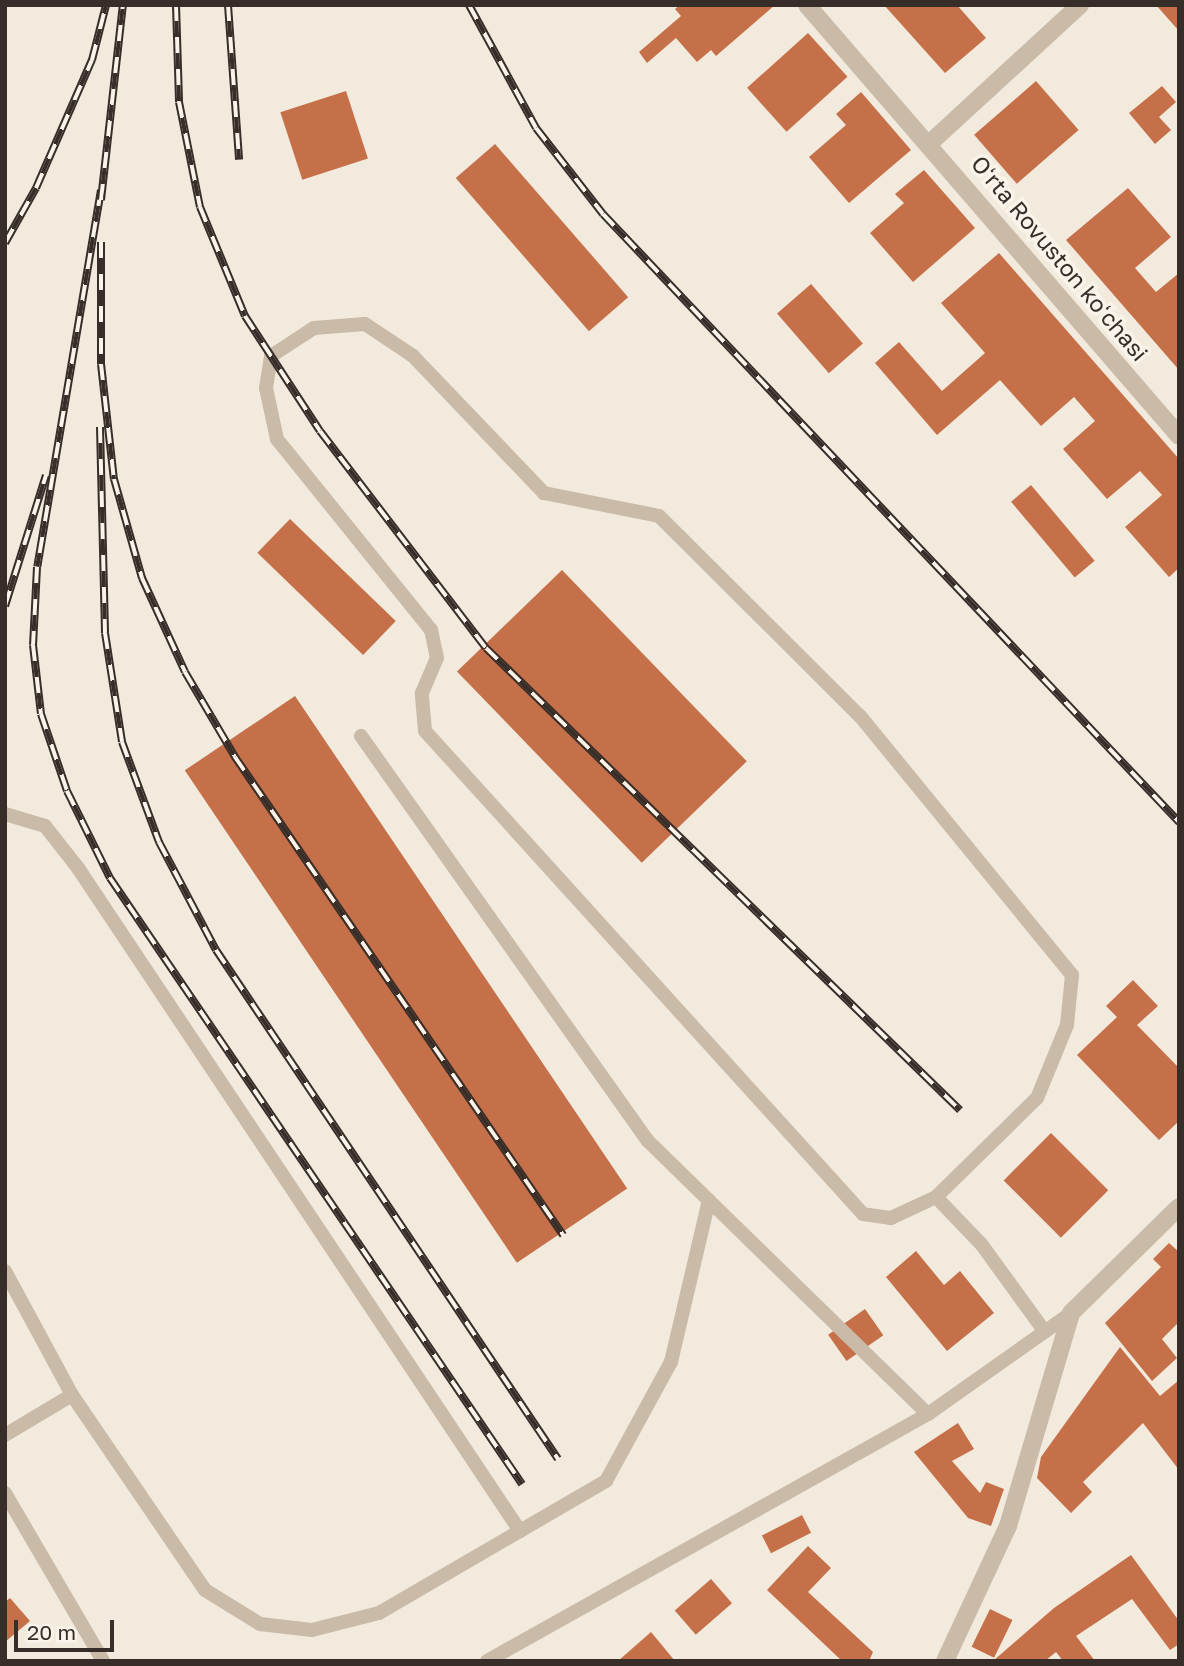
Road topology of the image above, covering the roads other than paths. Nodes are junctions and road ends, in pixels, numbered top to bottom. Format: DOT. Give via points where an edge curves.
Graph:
graph roads {
  1 [pos="807,5"];
  2 [pos="1080,5"];
  3 [pos="930,143"];
  4 [pos="1179,436"];
  5 [pos="361,736"];
  6 [pos="5,814"];
  7 [pos="936,1197"];
  8 [pos="709,1200"];
  9 [pos="1179,1207"];
  10 [pos="5,1271"];
  11 [pos="1071,1313"];
  12 [pos="1045,1332"];
  13 [pos="72,1395"];
  14 [pos="928,1414"];
  15 [pos="5,1435"];
  16 [pos="5,1493"];
  17 [pos="520,1531"];
  18 [pos="103,1661"];
  19 [pos="487,1661"];
  20 [pos="945,1661"];
  1 -- 3 [label="street, Oʻrta Rovuston koʻchasi"];
  2 -- 3 [label="street"];
  3 -- 4 [label="street, Oʻrta Rovuston koʻchasi"];
  5 -- 8 [label="lane" via="648,1141"];
  6 -- 17 [label="lane" via="45,826 78,868"];
  7 -- 7 [label="lane" via="1037,1098 1067,1025 1072,975 860,716 659,516 544,493 413,356 365,324 314,328 271,356 266,388 277,439 431,630 437,658 422,692 425,731 863,1214 891,1218"];
  7 -- 12 [label="lane" via="982,1245"];
  8 -- 14 [label="lane"];
  8 -- 17 [label="lane" via="671,1362 606,1481"];
  9 -- 11 [label="street"];
  10 -- 13 [label="lane"];
  11 -- 12 [label="lane"];
  11 -- 20 [label="street" via="1008,1526"];
  12 -- 14 [label="lane"];
  13 -- 15 [label="lane"];
  13 -- 17 [label="lane" via="205,1590 260,1624 312,1630 379,1613"];
  14 -- 19 [label="lane"];
  16 -- 18 [label="lane"];
}
